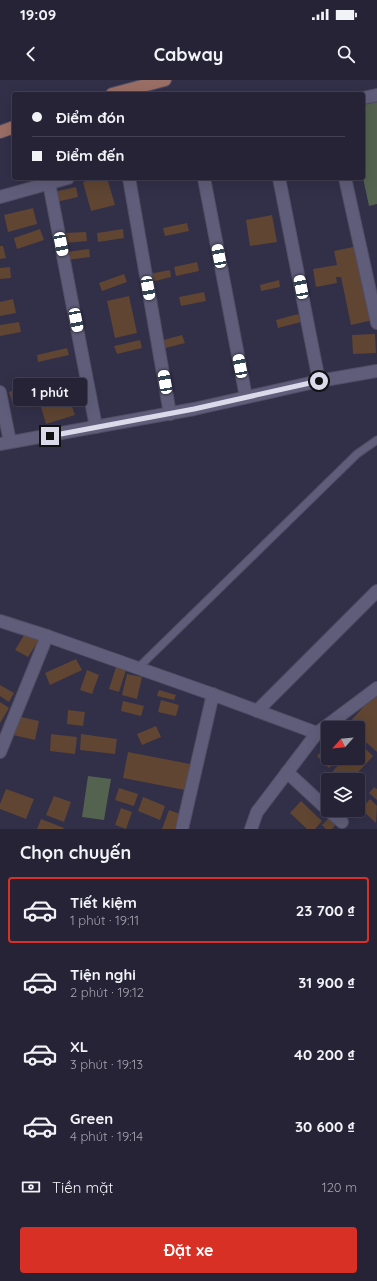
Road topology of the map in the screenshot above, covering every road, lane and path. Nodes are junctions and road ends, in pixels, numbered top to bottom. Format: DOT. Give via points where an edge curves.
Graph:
graph roads {
  1 [pos="165,80"];
  2 [pos="120,92"];
  3 [pos="377,95"];
  4 [pos="365,98"];
  5 [pos="12,128"];
  6 [pos="0,132"];
  7 [pos="60,180"];
  8 [pos="129,180"];
  9 [pos="204,180"];
  10 [pos="280,180"];
  11 [pos="345,180"];
  12 [pos="49,183"];
  13 [pos="0,197"];
  14 [pos="377,323"];
  15 [pos="377,371"];
  16 [pos="319,381"];
  17 [pos="0,392"];
  18 [pos="246,397"];
  19 [pos="170,414"];
  20 [pos="96,427"];
  21 [pos="377,440"];
  22 [pos="5,443"];
  23 [pos="377,591"];
  24 [pos="0,620"];
  25 [pos="47,636"];
  26 [pos="138,668"];
  27 [pos="377,688"];
  28 [pos="213,694"];
  29 [pos="257,711"];
  30 [pos="317,733"];
  31 [pos="0,752"];
  32 [pos="287,772"];
  33 [pos="321,804"];
  34 [pos="336,817"];
  35 [pos="342,822"];
  36 [pos="182,829"];
  37 [pos="251,829"];
  1 -- 2 [label="main road"];
  3 -- 4 [label="street"];
  5 -- 6 [label="main road"];
  7 -- 12 [label="street"];
  8 -- 19 [label="street"];
  9 -- 18 [label="street"];
  10 -- 16 [label="street"];
  11 -- 14 [label="street"];
  12 -- 13 [label="street"];
  12 -- 20 [label="street"];
  15 -- 16 [label="street"];
  16 -- 18 [label="street"];
  17 -- 22 [label="street"];
  18 -- 19 [label="street"];
  19 -- 20 [label="street"];
  20 -- 22 [label="street"];
  21 -- 26 [label="lane" via="357,454"];
  23 -- 29 [label="street"];
  24 -- 25 [label="street"];
  25 -- 26 [label="street"];
  25 -- 31 [label="street"];
  26 -- 28 [label="street"];
  27 -- 30 [label="street"];
  28 -- 29 [label="street"];
  28 -- 36 [label="street"];
  29 -- 30 [label="street"];
  30 -- 32 [label="street"];
  32 -- 33 [label="street"];
  32 -- 37 [label="street" via="257,812"];
  34 -- 35 [label="street"];
}
